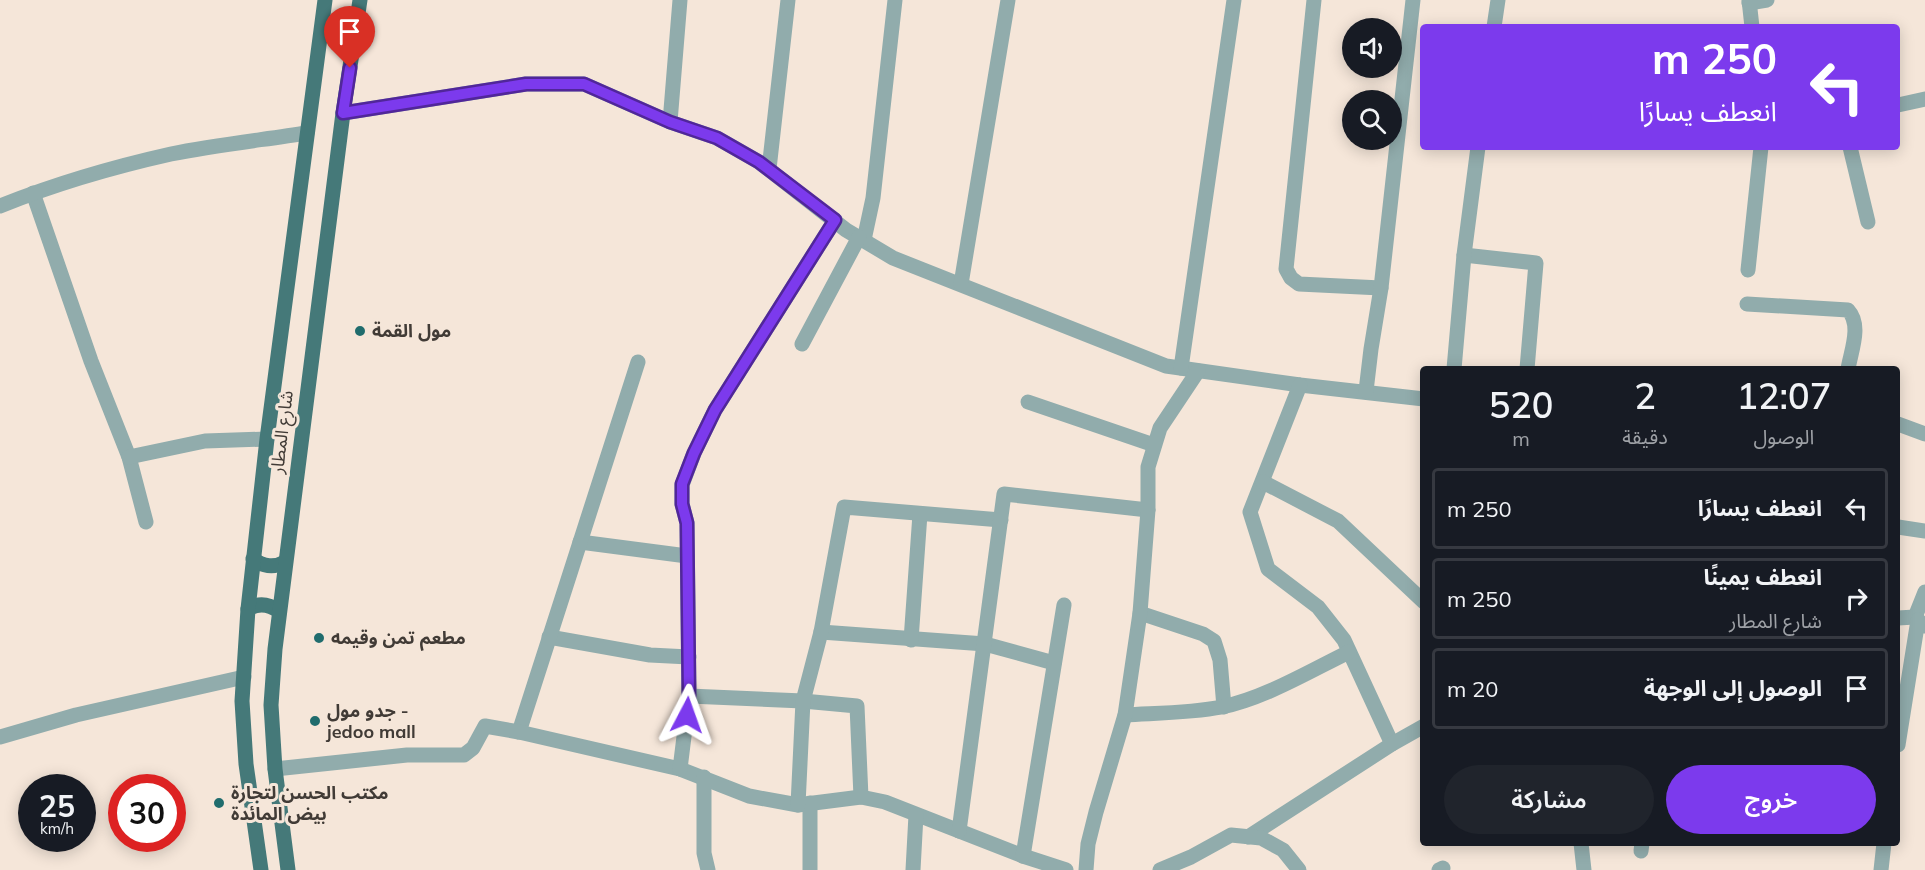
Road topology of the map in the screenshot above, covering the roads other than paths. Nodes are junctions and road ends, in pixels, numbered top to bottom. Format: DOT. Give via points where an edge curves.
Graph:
graph roads {
  1 [pos="325,0"];
  2 [pos="360,0"];
  3 [pos="680,0"];
  4 [pos="788,0"];
  5 [pos="895,0"];
  6 [pos="1008,0"];
  7 [pos="1234,0"];
  8 [pos="1314,0"];
  9 [pos="1413,0"];
  10 [pos="1498,0"];
  11 [pos="1767,0"];
  12 [pos="1749,1"];
  13 [pos="1494,24"];
  14 [pos="1752,24"];
  15 [pos="1925,99"];
  16 [pos="1900,105"];
  17 [pos="343,113"];
  18 [pos="670,122"];
  19 [pos="307,133"];
  20 [pos="1478,150"];
  21 [pos="1761,150"];
  22 [pos="1851,150"];
  23 [pos="769,169"];
  24 [pos="33,192"];
  25 [pos="0,206"];
  26 [pos="835,220"];
  27 [pos="1868,222"];
  28 [pos="862,239"];
  29 [pos="1464,255"];
  30 [pos="1748,270"];
  31 [pos="961,284"];
  32 [pos="1381,288"];
  33 [pos="1747,304"];
  34 [pos="802,344"];
  35 [pos="638,362"];
  36 [pos="1454,366"];
  37 [pos="1527,366"];
  38 [pos="1849,366"];
  39 [pos="1181,368"];
  40 [pos="1198,371"];
  41 [pos="1300,386"];
  42 [pos="1366,391"];
  43 [pos="1420,398"];
  44 [pos="1028,402"];
  45 [pos="1900,425"];
  46 [pos="1925,434"];
  47 [pos="267,439"];
  48 [pos="1154,445"];
  49 [pos="129,457"];
  50 [pos="1263,482"];
  51 [pos="1148,510"];
  52 [pos="920,514"];
  53 [pos="1001,520"];
  54 [pos="146,522"];
  55 [pos="1900,527"];
  56 [pos="1925,531"];
  57 [pos="580,542"];
  58 [pos="687,556"];
  59 [pos="254,559"];
  60 [pos="285,562"];
  61 [pos="1925,592"];
  62 [pos="1420,598"];
  63 [pos="1064,605"];
  64 [pos="248,609"];
  65 [pos="279,611"];
  66 [pos="1140,613"];
  67 [pos="1900,618"];
  68 [pos="1919,622"];
  69 [pos="821,632"];
  70 [pos="549,637"];
  71 [pos="911,640"];
  72 [pos="984,644"];
  73 [pos="1349,652"];
  74 [pos="689,657"];
  75 [pos="1054,663"];
  76 [pos="244,677"];
  77 [pos="689,696"];
  78 [pos="803,701"];
  79 [pos="1224,707"];
  80 [pos="1125,715"];
  81 [pos="1420,728"];
  82 [pos="519,732"];
  83 [pos="1900,733"];
  84 [pos="0,737"];
  85 [pos="1392,744"];
  86 [pos="275,769"];
  87 [pos="680,769"];
  88 [pos="704,777"];
  89 [pos="861,797"];
  90 [pos="804,804"];
  91 [pos="916,815"];
  92 [pos="959,831"];
  93 [pos="1248,837"];
  94 [pos="1581,846"];
  95 [pos="1884,846"];
  96 [pos="1023,856"];
  97 [pos="261,870"];
  98 [pos="288,870"];
  99 [pos="708,870"];
  100 [pos="810,870"];
  101 [pos="913,870"];
  102 [pos="1066,870"];
  103 [pos="1086,870"];
  104 [pos="1160,870"];
  105 [pos="1299,870"];
  106 [pos="1584,870"];
  107 [pos="1881,870"];
  1 -- 19 [label="main road, شارع المطار"];
  2 -- 17 [label="main road, شارع المطار"];
  3 -- 18 [label="street"];
  4 -- 23 [label="street"];
  5 -- 28 [label="street" via="874,186"];
  6 -- 31 [label="street"];
  7 -- 39 [label="street"];
  8 -- 32 [label="street" via="1286,269 1299,284"];
  9 -- 32 [label="street"];
  10 -- 13 [label="street"];
  11 -- 12 [label="street"];
  12 -- 14 [label="street"];
  15 -- 16 [label="street"];
  17 -- 18 [label="street" via="526,84 566,83 584,84"];
  17 -- 60 [label="main road, شارع المطار"];
  18 -- 23 [label="street" via="717,138"];
  19 -- 24 [label="street" via="172,154"];
  19 -- 47 [label="main road, شارع المطار"];
  20 -- 29 [label="street"];
  21 -- 30 [label="street"];
  22 -- 27 [label="street"];
  23 -- 26 [label="street"];
  24 -- 25 [label="street"];
  24 -- 49 [label="street" via="91,361"];
  26 -- 28 [label="street"];
  26 -- 58 [label="street" via="715,410 694,453 682,484"];
  28 -- 31 [label="street" via="893,258"];
  28 -- 34 [label="street"];
  29 -- 36 [label="street"];
  29 -- 37 [label="street" via="1536,263"];
  31 -- 39 [label="street" via="1166,366"];
  32 -- 42 [label="street"];
  33 -- 38 [label="street" via="1848,310 1856,325"];
  35 -- 57 [label="street"];
  39 -- 40 [label="street"];
  40 -- 41 [label="street"];
  40 -- 48 [label="street" via="1160,428"];
  41 -- 42 [label="street"];
  41 -- 50 [label="street"];
  42 -- 43 [label="street"];
  44 -- 48 [label="street"];
  45 -- 46 [label="street"];
  47 -- 49 [label="street" via="205,441"];
  47 -- 59 [label="main road, شارع المطار"];
  48 -- 51 [label="street" via="1148,467"];
  49 -- 54 [label="street"];
  50 -- 62 [label="street" via="1338,521"];
  50 -- 73 [label="street" via="1250,512 1268,569 1318,608"];
  51 -- 53 [label="street" via="1004,494"];
  51 -- 66 [label="street"];
  52 -- 53 [label="street"];
  52 -- 69 [label="street" via="844,507"];
  52 -- 71 [label="street"];
  53 -- 72 [label="street"];
  55 -- 56 [label="street"];
  57 -- 58 [label="street"];
  57 -- 70 [label="street"];
  58 -- 74 [label="street"];
  59 -- 60 [label="main road" via="266,566"];
  59 -- 64 [label="main road, شارع المطار"];
  60 -- 65 [label="main road, شارع المطار"];
  61 -- 68 [label="street"];
  63 -- 75 [label="street"];
  64 -- 65 [label="main road" via="266,605"];
  64 -- 76 [label="main road, شارع المطار"];
  65 -- 86 [label="main road, شارع المطار" via="271,705"];
  66 -- 79 [label="street" via="1214,640"];
  66 -- 80 [label="street"];
  67 -- 68 [label="street"];
  68 -- 83 [label="street"];
  69 -- 71 [label="street"];
  69 -- 78 [label="street"];
  70 -- 74 [label="street" via="650,655"];
  70 -- 82 [label="street"];
  71 -- 72 [label="street"];
  72 -- 75 [label="street"];
  72 -- 92 [label="street"];
  73 -- 79 [label="street" via="1261,694"];
  73 -- 85 [label="street"];
  74 -- 77 [label="street"];
  75 -- 96 [label="street"];
  76 -- 84 [label="street" via="76,715"];
  76 -- 97 [label="main road, شارع المطار" via="246,764"];
  77 -- 78 [label="street"];
  77 -- 87 [label="street"];
  78 -- 89 [label="street" via="857,706"];
  78 -- 90 [label="street"];
  79 -- 80 [label="street"];
  80 -- 103 [label="street" via="1096,812"];
  81 -- 85 [label="street"];
  82 -- 86 [label="street" via="485,726 473,748 464,755 407,755"];
  82 -- 87 [label="street"];
  85 -- 93 [label="street"];
  86 -- 98 [label="main road, شارع المطار"];
  87 -- 88 [label="street"];
  88 -- 90 [label="street" via="749,796"];
  88 -- 99 [label="street" via="704,853"];
  89 -- 90 [label="street"];
  89 -- 91 [label="street"];
  90 -- 100 [label="street"];
  91 -- 92 [label="street"];
  91 -- 101 [label="street"];
  92 -- 96 [label="street"];
  93 -- 104 [label="street" via="1231,835"];
  93 -- 105 [label="street" via="1261,838 1283,850"];
  94 -- 106 [label="street"];
  95 -- 107 [label="street"];
  96 -- 102 [label="street"];
}
